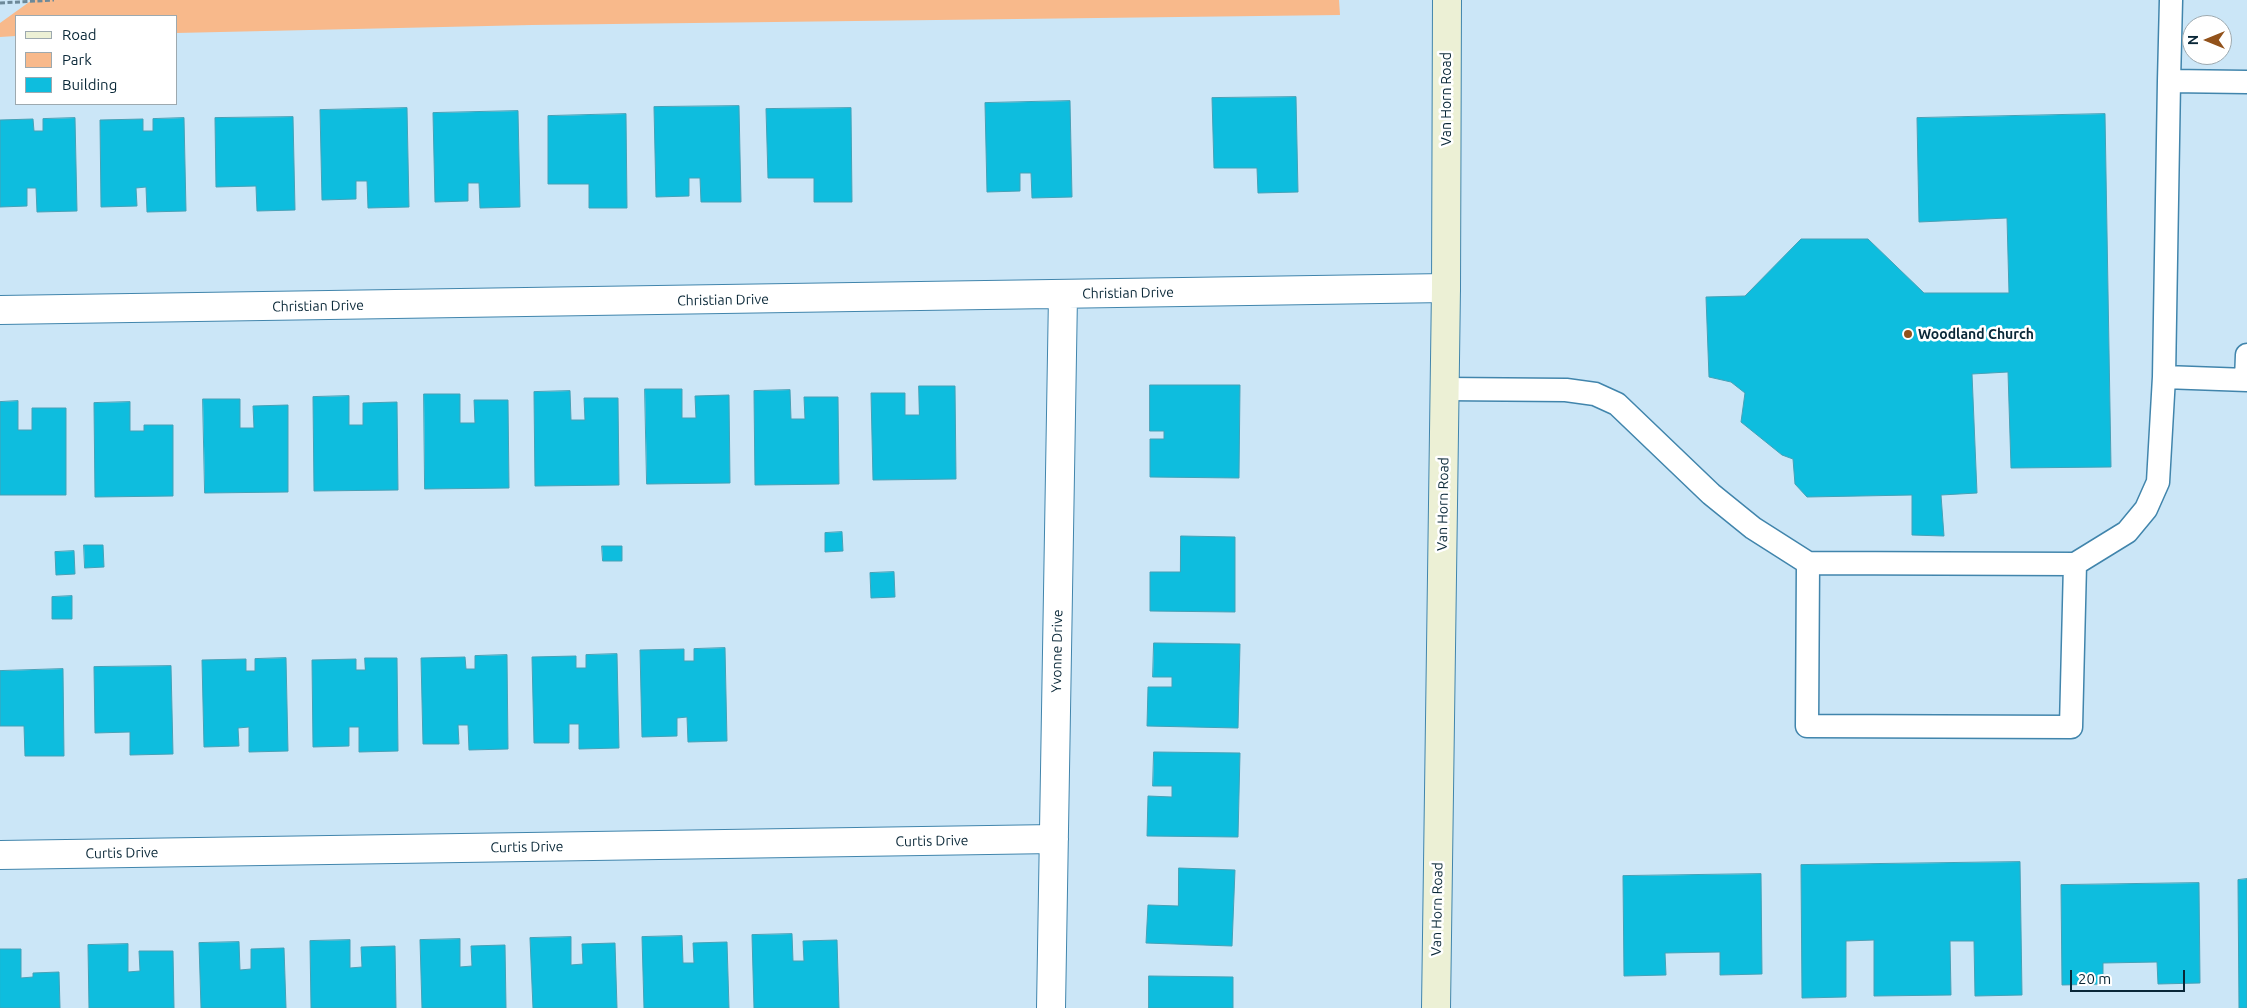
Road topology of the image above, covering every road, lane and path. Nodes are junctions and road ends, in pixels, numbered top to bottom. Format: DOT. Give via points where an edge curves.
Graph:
graph roads {
  1 [pos="54,0"];
  2 [pos="1447,0"];
  3 [pos="2171,0"];
  4 [pos="0,3"];
  5 [pos="2169,81"];
  6 [pos="2247,82"];
  7 [pos="1446,288"];
  8 [pos="1062,295"];
  9 [pos="0,310"];
  10 [pos="2247,354"];
  11 [pos="2164,377"];
  12 [pos="2247,380"];
  13 [pos="1444,390"];
  14 [pos="1808,563"];
  15 [pos="2075,564"];
  16 [pos="1054,839"];
  17 [pos="0,855"];
  18 [pos="1051,1008"];
  19 [pos="1436,1008"];
  1 -- 4 [label="path"];
  2 -- 7 [label="main road, Van Horn Road"];
  3 -- 5 [label="lane"];
  5 -- 6 [label="lane"];
  5 -- 11 [label="lane"];
  7 -- 8 [label="street, Christian Drive"];
  7 -- 13 [label="main road, Van Horn Road"];
  8 -- 9 [label="street, Christian Drive"];
  8 -- 16 [label="street, Yvonne Drive"];
  10 -- 12 [label="lane"];
  11 -- 12 [label="lane"];
  11 -- 15 [label="lane" via="2158,482 2146,510 2127,532"];
  13 -- 14 [label="lane" via="1566,390 1595,394 1617,404 1711,494 1753,528"];
  13 -- 19 [label="main road, Van Horn Road"];
  14 -- 15 [label="lane"];
  14 -- 15 [label="lane" via="1807,726 2072,727"];
  16 -- 17 [label="street, Curtis Drive"];
  16 -- 18 [label="street, Yvonne Drive"];
}
